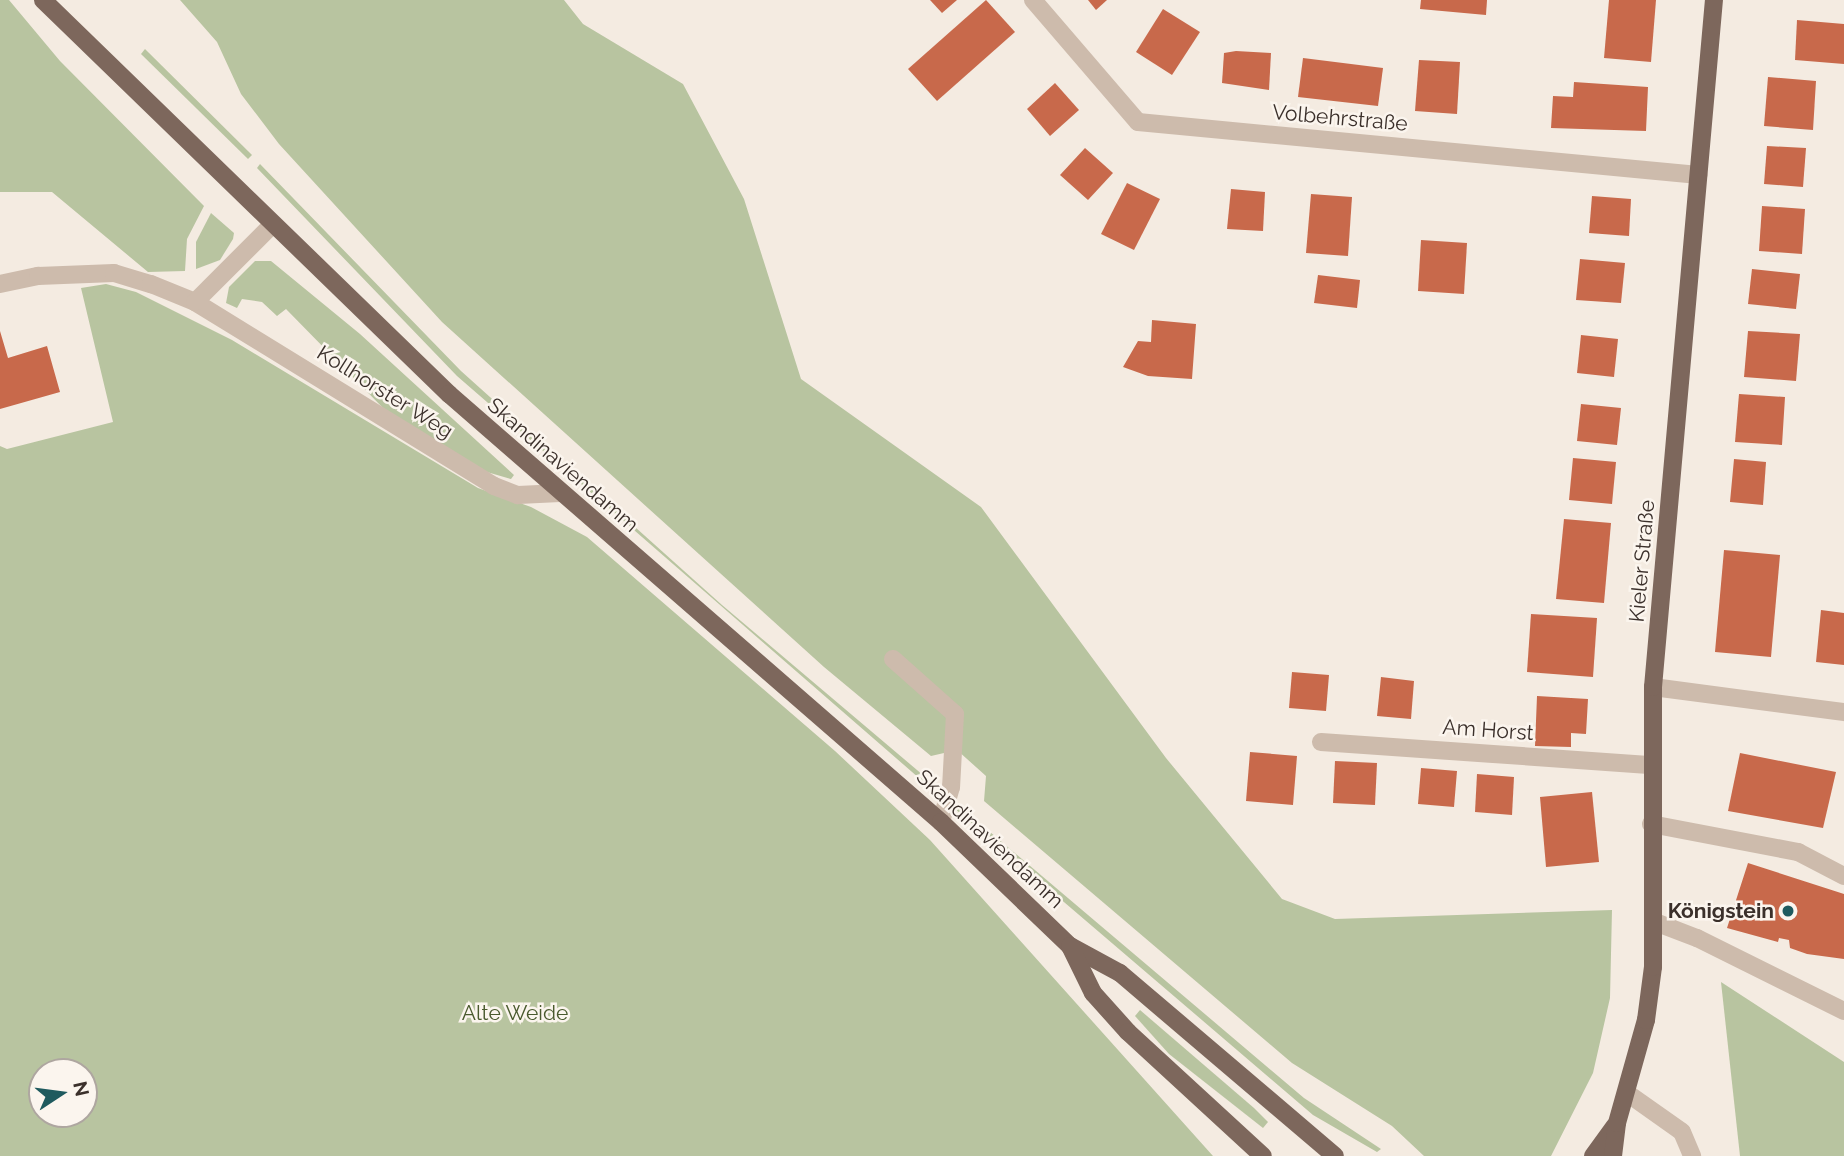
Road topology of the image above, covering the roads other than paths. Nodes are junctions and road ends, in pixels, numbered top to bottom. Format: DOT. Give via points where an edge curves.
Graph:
graph roads {
  1 [pos="43,0"];
  2 [pos="1033,0"];
  3 [pos="1714,0"];
  4 [pos="1699,175"];
  5 [pos="272,225"];
  6 [pos="0,284"];
  7 [pos="195,302"];
  8 [pos="560,493"];
  9 [pos="893,659"];
  10 [pos="1653,687"];
  11 [pos="1844,712"];
  12 [pos="1321,742"];
  13 [pos="1652,765"];
  14 [pos="941,822"];
  15 [pos="1651,824"];
  16 [pos="1844,876"];
  17 [pos="1655,922"];
  18 [pos="1070,946"];
  19 [pos="1844,1011"];
  20 [pos="1627,1093"];
  21 [pos="1617,1123"];
  22 [pos="1263,1156"];
  23 [pos="1335,1156"];
  24 [pos="1593,1156"];
  25 [pos="1613,1156"];
  26 [pos="1692,1156"];
  1 -- 5 [label="main road, Skandinaviendamm"];
  2 -- 4 [label="street, Volbehrstraße" via="1138,122"];
  3 -- 4 [label="main road, Kieler Straße"];
  4 -- 10 [label="main road, Kieler Straße"];
  5 -- 7 [label="street"];
  5 -- 8 [label="main road, Skandinaviendamm"];
  6 -- 7 [label="street, Kollhorster Weg" via="38,276 114,273"];
  7 -- 8 [label="street, Kollhorster Weg" via="494,486 518,495"];
  8 -- 14 [label="main road, Skandinaviendamm"];
  9 -- 14 [label="street" via="955,713 951,788"];
  10 -- 11 [label="street"];
  10 -- 13 [label="main road, Kieler Straße"];
  12 -- 13 [label="street, Am Horst"];
  13 -- 15 [label="main road, Kieler Straße"];
  14 -- 18 [label="main road, Skandinaviendamm"];
  15 -- 16 [label="street" via="1798,852"];
  15 -- 17 [label="main road, Kieler Straße"];
  17 -- 19 [label="street"];
  17 -- 20 [label="main road, Kieler Straße" via="1646,1020"];
  18 -- 22 [label="main road, Skandinaviendamm" via="1093,993 1128,1032"];
  18 -- 23 [label="main road, Skandinaviendamm" via="1120,973"];
  20 -- 21 [label="main road, Kieler Straße"];
  20 -- 26 [label="street" via="1682,1132"];
  21 -- 24 [label="main road, Kieler Straße"];
  21 -- 25 [label="main road, Kieler Straße"];
}
